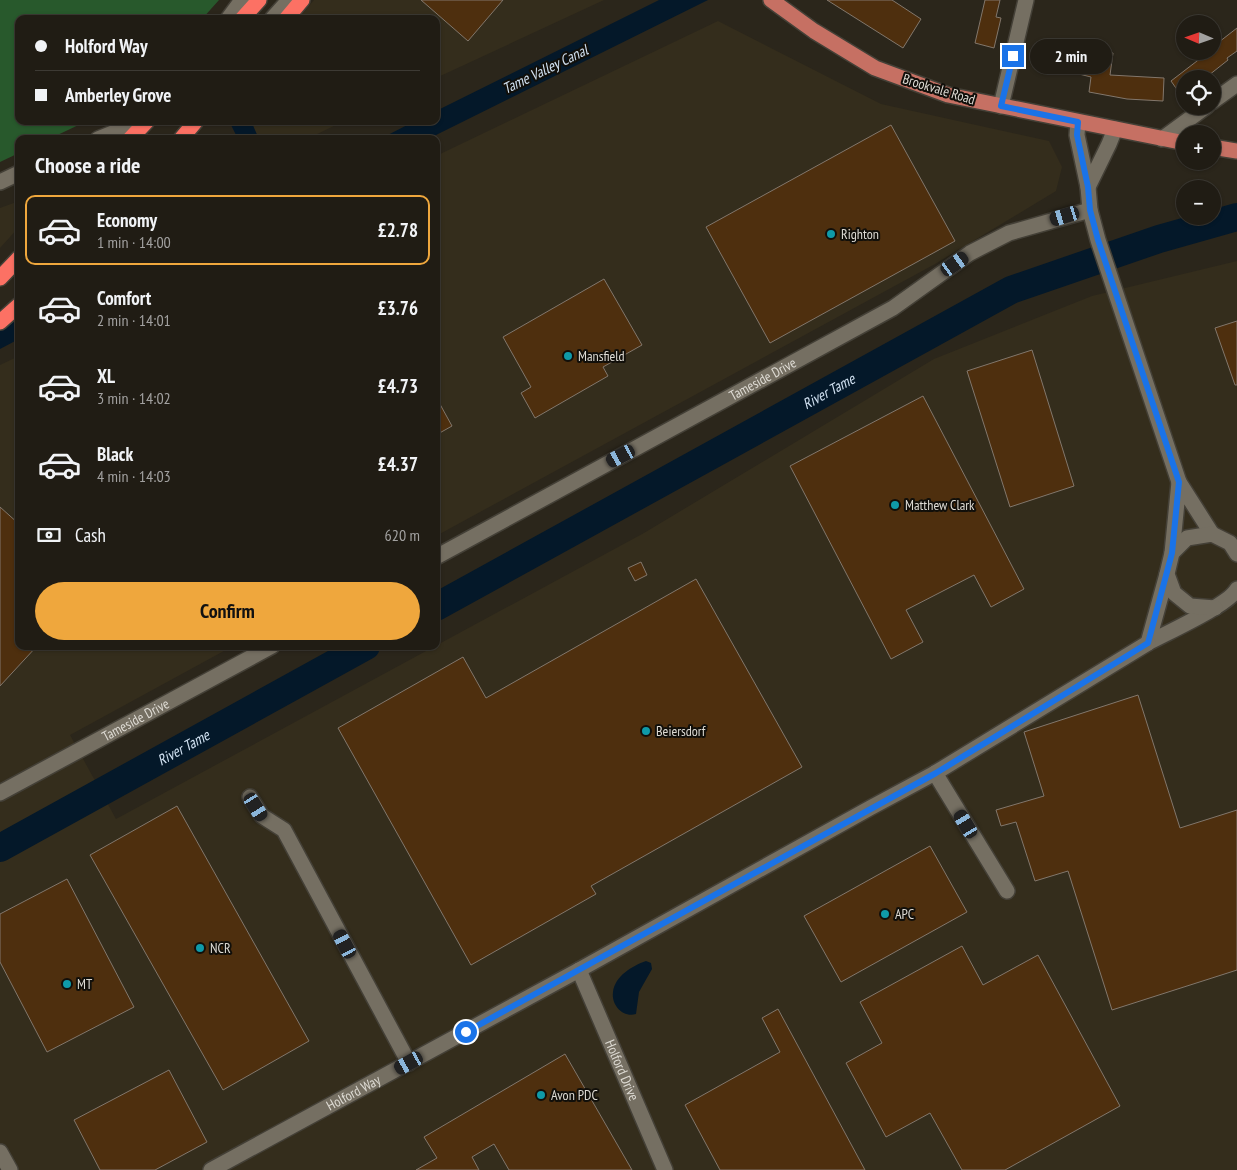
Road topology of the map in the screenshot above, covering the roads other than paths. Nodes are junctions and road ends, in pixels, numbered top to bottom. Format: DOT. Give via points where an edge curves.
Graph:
graph roads {
  1 [pos="242,0"];
  2 [pos="259,0"];
  3 [pos="289,0"];
  4 [pos="302,0"];
  5 [pos="771,0"];
  6 [pos="1026,0"];
  7 [pos="231,15"];
  8 [pos="246,15"];
  9 [pos="276,15"];
  10 [pos="289,15"];
  11 [pos="1237,84"];
  12 [pos="1221,96"];
  13 [pos="1001,106"];
  14 [pos="1195,115"];
  15 [pos="1078,122"];
  16 [pos="116,125"];
  17 [pos="132,125"];
  18 [pos="143,125"];
  19 [pos="192,125"];
  20 [pos="1115,129"];
  21 [pos="103,135"];
  22 [pos="108,135"];
  23 [pos="134,135"];
  24 [pos="184,135"];
  25 [pos="1162,140"];
  26 [pos="1176,142"];
  27 [pos="1221,149"];
  28 [pos="1237,151"];
  29 [pos="15,175"];
  30 [pos="0,182"];
  31 [pos="1088,187"];
  32 [pos="1090,210"];
  33 [pos="15,262"];
  34 [pos="0,278"];
  35 [pos="15,309"];
  36 [pos="0,322"];
  37 [pos="1179,482"];
  38 [pos="1212,534"];
  39 [pos="1172,553"];
  40 [pos="1237,554"];
  41 [pos="440,555"];
  42 [pos="1167,574"];
  43 [pos="1236,593"];
  44 [pos="1215,608"];
  45 [pos="1148,643"];
  46 [pos="265,650"];
  47 [pos="936,773"];
  48 [pos="0,794"];
  49 [pos="250,797"];
  50 [pos="1007,891"];
  51 [pos="578,970"];
  52 [pos="409,1063"];
  53 [pos="0,1152"];
  54 [pos="10,1170"];
  55 [pos="211,1170"];
  56 [pos="665,1170"];
  1 -- 7 [label="street"];
  2 -- 8 [label="highway"];
  3 -- 9 [label="street"];
  4 -- 10 [label="highway"];
  5 -- 13 [label="main road, Brookvale Road" via="875,68 948,95"];
  6 -- 13 [label="street"];
  11 -- 12 [label="street"];
  13 -- 15 [label="main road, Brookvale Road"];
  14 -- 25 [label="street"];
  15 -- 20 [label="main road, Brookvale Road"];
  15 -- 31 [label="street" via="1077,135"];
  16 -- 21 [label="street"];
  17 -- 22 [label="street"];
  18 -- 23 [label="highway"];
  19 -- 24 [label="highway"];
  20 -- 25 [label="main road, Brookvale Road"];
  20 -- 31 [label="street"];
  25 -- 26 [label="main road, Brookvale Road"];
  27 -- 28 [label="main road"];
  29 -- 30 [label="street"];
  31 -- 32 [label="street"];
  32 -- 37 [label="street"];
  32 -- 41 [label="street, Tameside Drive" via="1009,233 970,253 893,308"];
  33 -- 34 [label="highway"];
  35 -- 36 [label="highway"];
  37 -- 38 [label="street"];
  37 -- 39 [label="street"];
  38 -- 39 [label="street" via="1187,538"];
  38 -- 40 [label="street" via="1230,543"];
  39 -- 42 [label="street"];
  42 -- 44 [label="street" via="1174,593 1190,606"];
  42 -- 45 [label="street"];
  43 -- 44 [label="street, Holford Way"];
  44 -- 45 [label="street, Holford Way"];
  45 -- 47 [label="street, Holford Way"];
  46 -- 48 [label="street, Tameside Drive"];
  47 -- 50 [label="street"];
  47 -- 51 [label="street, Holford Way"];
  49 -- 52 [label="street" via="262,816 284,830"];
  51 -- 52 [label="street, Holford Way"];
  51 -- 56 [label="street, Holford Drive"];
  52 -- 55 [label="street, Holford Way"];
  53 -- 54 [label="street"];
}
